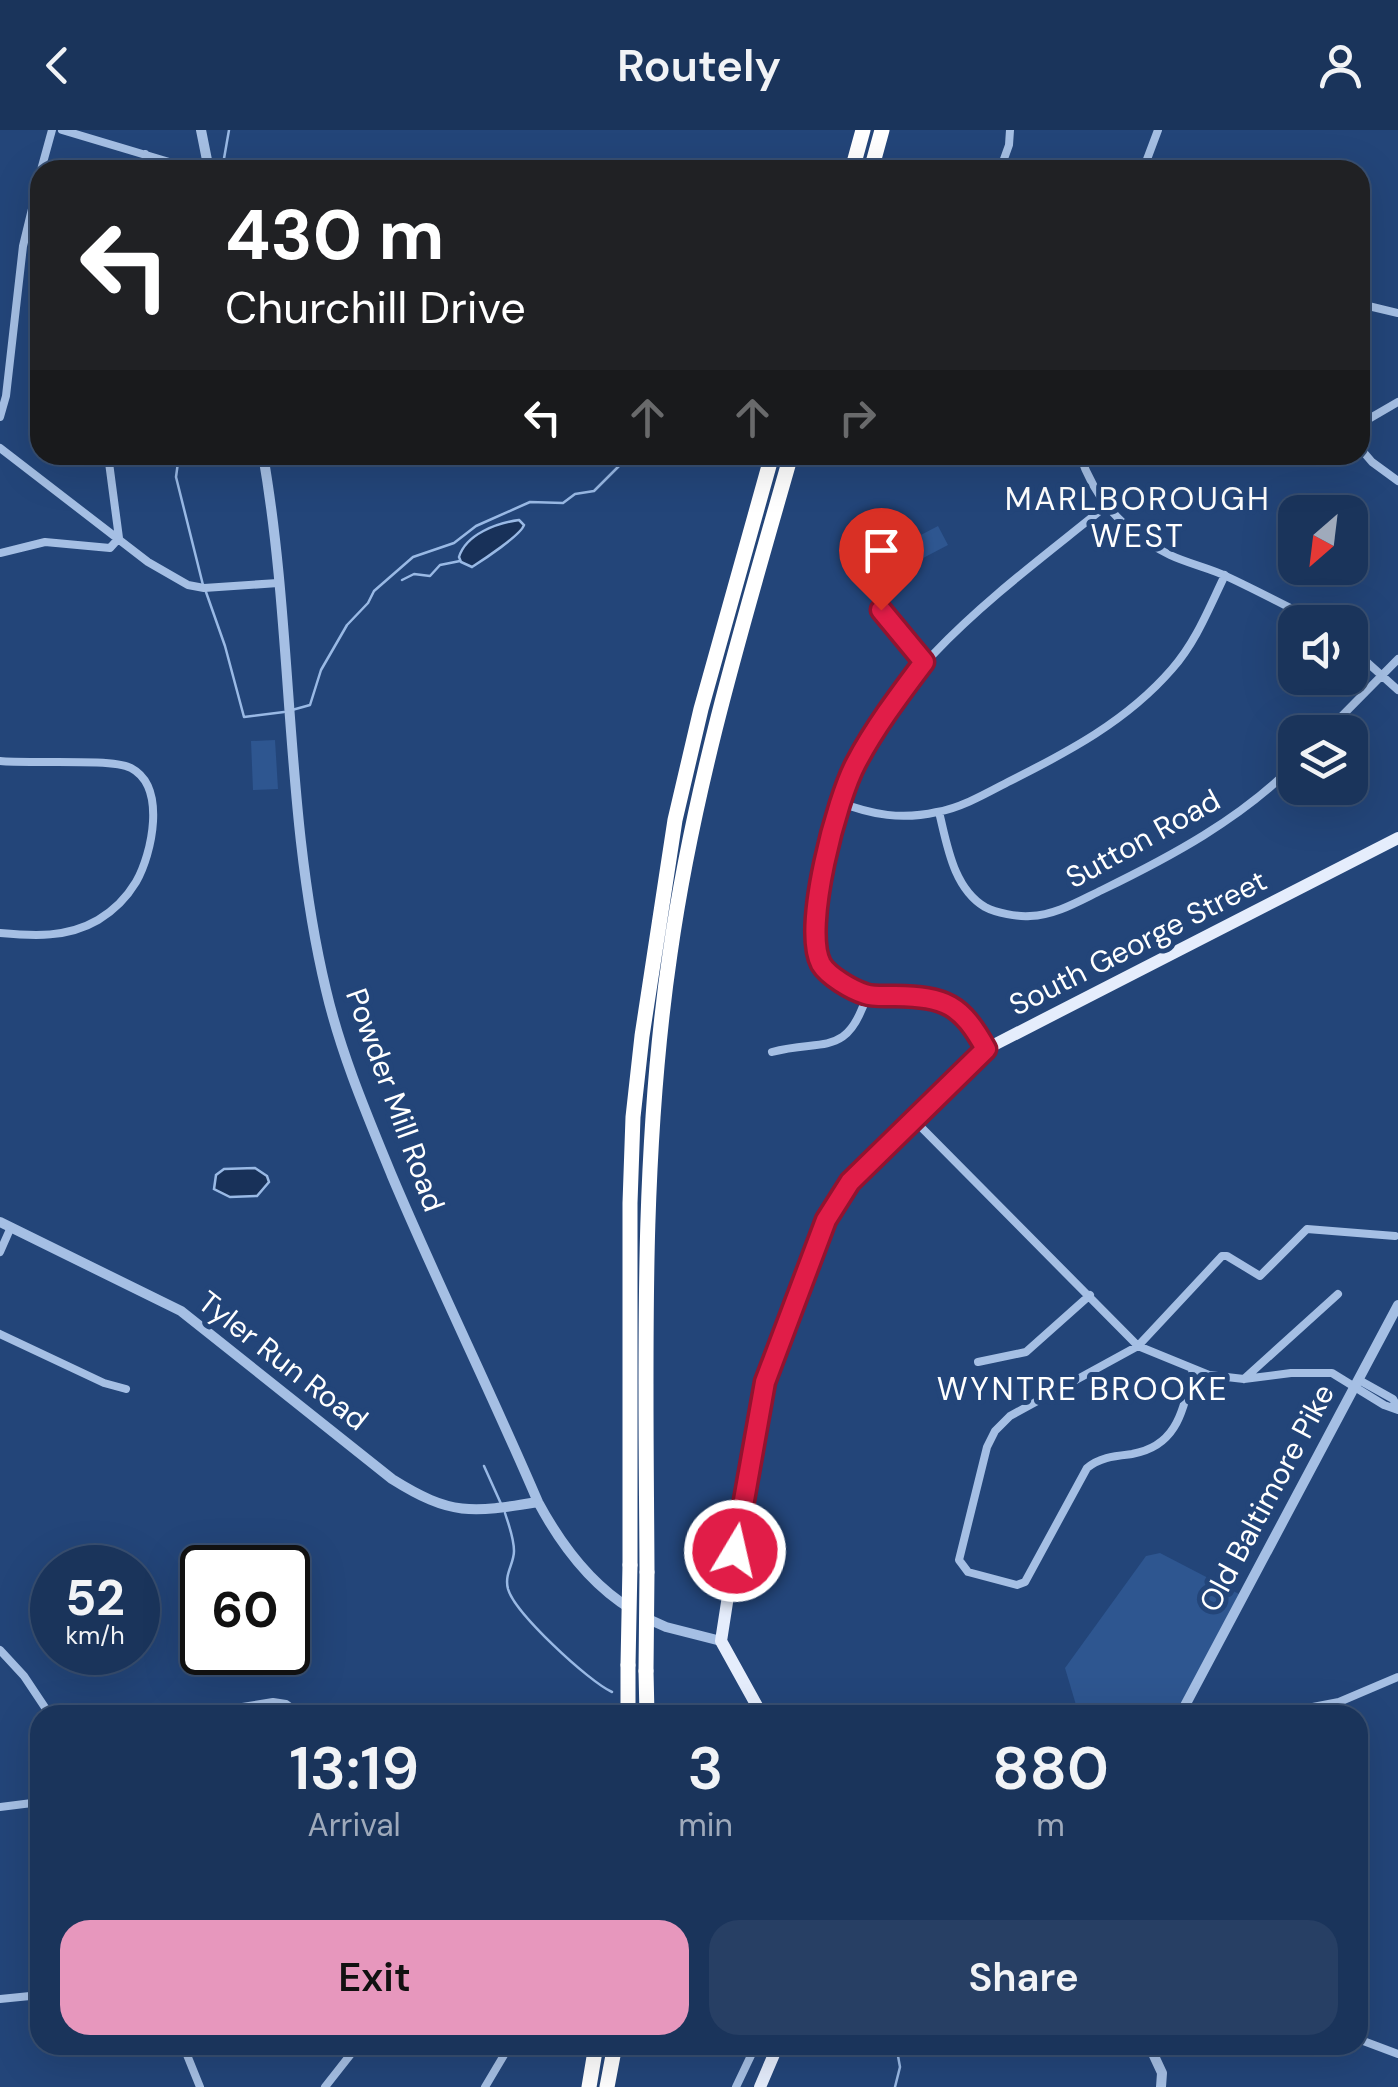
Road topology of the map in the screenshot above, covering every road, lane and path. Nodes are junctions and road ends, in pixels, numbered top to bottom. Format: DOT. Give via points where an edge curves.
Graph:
graph roads {
  1 [pos="52,130"];
  2 [pos="62,130"];
  3 [pos="200,130"];
  4 [pos="864,130"];
  5 [pos="882,130"];
  6 [pos="1010,130"];
  7 [pos="1158,130"];
  8 [pos="145,154"];
  9 [pos="44,160"];
  10 [pos="144,160"];
  11 [pos="164,160"];
  12 [pos="207,160"];
  13 [pos="855,160"];
  14 [pos="874,160"];
  15 [pos="1004,160"];
  16 [pos="1147,160"];
  17 [pos="30,218"];
  18 [pos="1370,306"];
  19 [pos="1398,313"];
  20 [pos="1398,402"];
  21 [pos="0,417"];
  22 [pos="1370,418"];
  23 [pos="0,448"];
  24 [pos="1370,460"];
  25 [pos="109,465"];
  26 [pos="264,465"];
  27 [pos="769,465"];
  28 [pos="788,465"];
  29 [pos="1084,465"];
  30 [pos="1398,480"];
  31 [pos="1106,506"];
  32 [pos="119,538"];
  33 [pos="0,553"];
  34 [pos="868,560"];
  35 [pos="1225,575"];
  36 [pos="278,582"];
  37 [pos="1284,605"];
  38 [pos="1398,659"];
  39 [pos="924,662"];
  40 [pos="1368,663"];
  41 [pos="1382,674"];
  42 [pos="1398,690"];
  43 [pos="1342,715"];
  44 [pos="0,761"];
  45 [pos="1278,779"];
  46 [pos="839,802"];
  47 [pos="940,812"];
  48 [pos="1398,838"];
  49 [pos="0,933"];
  50 [pos="867,996"];
  51 [pos="986,1049"];
  52 [pos="772,1052"];
  53 [pos="913,1119"];
  54 [pos="5,1224"];
  55 [pos="1395,1236"];
  56 [pos="0,1252"];
  57 [pos="1338,1294"];
  58 [pos="1090,1295"];
  59 [pos="1398,1305"];
  60 [pos="0,1334"];
  61 [pos="1138,1346"];
  62 [pos="978,1362"];
  63 [pos="1192,1369"];
  64 [pos="1244,1379"];
  65 [pos="1357,1384"];
  66 [pos="126,1390"];
  67 [pos="1398,1409"];
  68 [pos="538,1502"];
  69 [pos="721,1640"];
  70 [pos="0,1650"];
  71 [pos="1398,1677"];
  72 [pos="43,1705"];
  73 [pos="254,1705"];
  74 [pos="287,1705"];
  75 [pos="628,1705"];
  76 [pos="647,1705"];
  77 [pos="757,1705"];
  78 [pos="1186,1705"];
  79 [pos="1324,1705"];
  80 [pos="30,1803"];
  81 [pos="0,1807"];
  82 [pos="30,1996"];
  83 [pos="0,1999"];
  84 [pos="1368,2043"];
  85 [pos="1398,2054"];
  86 [pos="186,2055"];
  87 [pos="350,2055"];
  88 [pos="504,2055"];
  89 [pos="594,2055"];
  90 [pos="612,2055"];
  91 [pos="751,2055"];
  92 [pos="774,2055"];
  93 [pos="1154,2055"];
  94 [pos="200,2087"];
  95 [pos="326,2087"];
  96 [pos="486,2087"];
  97 [pos="588,2087"];
  98 [pos="607,2087"];
  99 [pos="736,2087"];
  100 [pos="760,2087"];
  101 [pos="1160,2087"];
  1 -- 9 [label="street"];
  2 -- 8 [label="street"];
  3 -- 12 [label="street"];
  4 -- 13 [label="highway"];
  5 -- 14 [label="highway"];
  6 -- 15 [label="street"];
  7 -- 16 [label="street"];
  8 -- 10 [label="street"];
  8 -- 11 [label="street"];
  17 -- 21 [label="street"];
  18 -- 19 [label="street"];
  20 -- 22 [label="street"];
  23 -- 32 [label="street"];
  24 -- 30 [label="street"];
  25 -- 32 [label="street"];
  26 -- 36 [label="street, Powder Mill Road"];
  27 -- 75 [label="highway, bridge" via="675,820 642,1036 631,1186"];
  28 -- 76 [label="highway, bridge" via="706,764 670,953 650,1157"];
  29 -- 31 [label="street"];
  31 -- 35 [label="street" via="1132,534"];
  31 -- 39 [label="street"];
  32 -- 33 [label="street" via="110,548 45,542"];
  32 -- 36 [label="street" via="188,585"];
  34 -- 39 [label="street" via="881,610"];
  35 -- 37 [label="street"];
  35 -- 47 [label="street" via="1196,636 1141,702 1080,746"];
  36 -- 68 [label="street, Powder Mill Road" via="311,921 342,1044 402,1198"];
  38 -- 41 [label="street"];
  39 -- 46 [label="street" via="886,712"];
  40 -- 41 [label="street"];
  41 -- 42 [label="street"];
  41 -- 43 [label="street"];
  44 -- 49 [label="street" via="115,764 146,782 152,805 145,859 128,892 97,920 49,936"];
  45 -- 47 [label="street, Sutton Road" via="1157,864 1061,910 1028,917 985,907 967,891 951,863"];
  46 -- 47 [label="street" via="896,817"];
  46 -- 50 [label="street" via="819,894 821,964"];
  48 -- 51 [label="main road, South George Street"];
  50 -- 51 [label="street" via="930,996 952,1004"];
  50 -- 52 [label="street" via="844,1037 821,1047"];
  51 -- 53 [label="main road, South George Street"];
  53 -- 58 [label="street"];
  53 -- 69 [label="main road, South George Street" via="837,1200 799,1288 765,1382"];
  54 -- 56 [label="street"];
  54 -- 68 [label="street, Tyler Run Road" via="180,1311 424,1499 468,1511"];
  55 -- 61 [label="street" via="1307,1229 1260,1276 1222,1256"];
  57 -- 64 [label="street"];
  58 -- 61 [label="street"];
  58 -- 62 [label="street" via="1026,1352"];
  59 -- 65 [label="street, Old Baltimore Pike"];
  60 -- 66 [label="street"];
  61 -- 63 [label="street"];
  61 -- 63 [label="street" via="1010,1416 995,1431 959,1560 968,1572 1024,1582 1086,1468 1149,1451 1170,1434"];
  63 -- 64 [label="street"];
  64 -- 65 [label="street" via="1320,1371"];
  65 -- 67 [label="street"];
  65 -- 78 [label="street, Old Baltimore Pike"];
  68 -- 69 [label="street, Powder Mill Road" via="584,1569 624,1605 666,1627"];
  69 -- 77 [label="main road"];
  70 -- 72 [label="street"];
  71 -- 79 [label="street"];
  73 -- 74 [label="street"];
  80 -- 81 [label="street"];
  82 -- 83 [label="street"];
  84 -- 85 [label="street"];
  86 -- 94 [label="street"];
  87 -- 95 [label="street"];
  88 -- 96 [label="street"];
  89 -- 97 [label="highway"];
  90 -- 98 [label="highway"];
  91 -- 99 [label="street"];
  92 -- 100 [label="main road"];
  93 -- 101 [label="street"];
}
